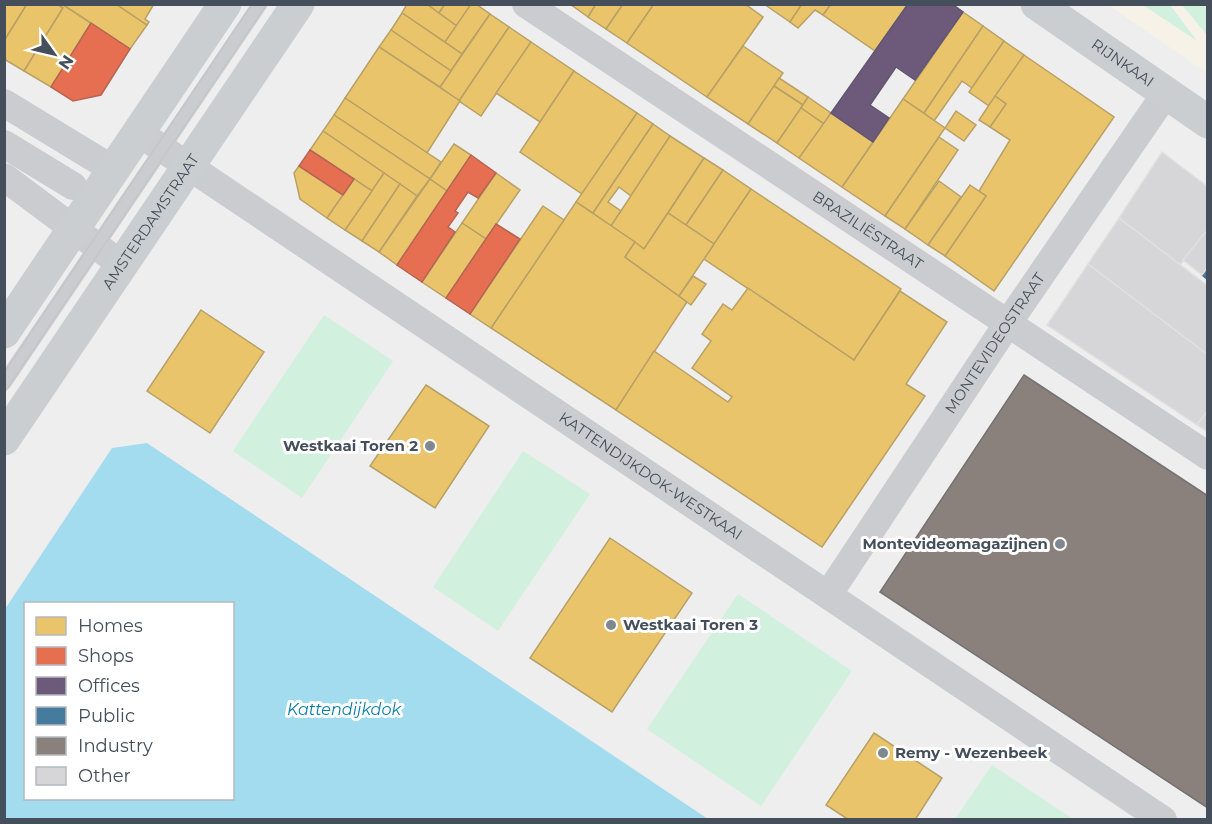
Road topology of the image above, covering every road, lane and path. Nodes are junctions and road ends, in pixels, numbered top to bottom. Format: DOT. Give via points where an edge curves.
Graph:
graph roads {
  1 [pos="225,4"];
  2 [pos="260,4"];
  3 [pos="298,4"];
  4 [pos="526,4"];
  5 [pos="1038,4"];
  6 [pos="1166,93"];
  7 [pos="4,104"];
  8 [pos="1208,122"];
  9 [pos="4,144"];
  10 [pos="163,149"];
  11 [pos="114,170"];
  12 [pos="4,177"];
  13 [pos="73,186"];
  14 [pos="98,246"];
  15 [pos="1008,323"];
  16 [pos="4,332"];
  17 [pos="4,383"];
  18 [pos="4,439"];
  19 [pos="1208,456"];
  20 [pos="828,595"];
  21 [pos="1163,819"];
  1 -- 10 [label="street, AMSTERDAMSTRAAT"];
  2 -- 10 [label="lane"];
  3 -- 10 [label="street, AMSTERDAMSTRAAT"];
  4 -- 15 [label="street, BRAZILIËSTRAAT"];
  5 -- 6 [label="street, RIJNKAAI"];
  6 -- 8 [label="street, RIJNKAAI"];
  6 -- 15 [label="street, MONTEVIDEOSTRAAT"];
  7 -- 11 [label="street"];
  9 -- 13 [label="street"];
  10 -- 11 [label="street, AMSTERDAMSTRAAT"];
  10 -- 14 [label="street, AMSTERDAMSTRAAT"];
  10 -- 20 [label="street, KATTENDIJKDOK-WESTKAAI"];
  11 -- 14 [label="street, AMSTERDAMSTRAAT"];
  12 -- 14 [label="street"];
  14 -- 16 [label="street, AMSTERDAMSTRAAT"];
  14 -- 17 [label="lane"];
  14 -- 18 [label="street, AMSTERDAMSTRAAT"];
  15 -- 19 [label="street, BRAZILIËSTRAAT"];
  15 -- 20 [label="street, MONTEVIDEOSTRAAT"];
  20 -- 21 [label="street, KATTENDIJKDOK-WESTKAAI"];
}
